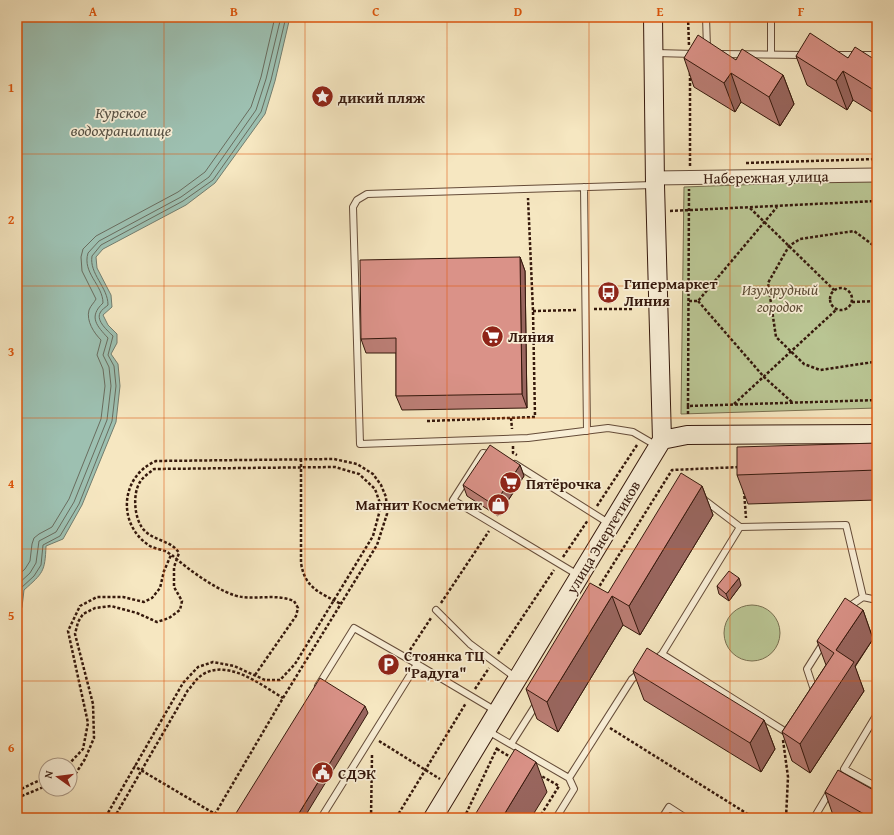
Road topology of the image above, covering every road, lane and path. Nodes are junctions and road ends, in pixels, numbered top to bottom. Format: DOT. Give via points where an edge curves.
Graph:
graph roads {
  1 [pos="654,17"];
  2 [pos="688,17"];
  3 [pos="706,17"];
  4 [pos="771,17"];
  5 [pos="654,53"];
  6 [pos="689,54"];
  7 [pos="707,54"];
  8 [pos="770,54"];
  9 [pos="809,55"];
  10 [pos="831,55"];
  11 [pos="877,55"];
  12 [pos="877,159"];
  13 [pos="744,163"];
  14 [pos="684,164"];
  15 [pos="690,164"];
  16 [pos="697,164"];
  17 [pos="877,175"];
  18 [pos="689,178"];
  19 [pos="654,182"];
  20 [pos="584,187"];
  21 [pos="527,189"];
  22 [pos="877,201"];
  23 [pos="777,206"];
  24 [pos="750,208"];
  25 [pos="689,211"];
  26 [pos="765,221"];
  27 [pos="789,246"];
  28 [pos="877,248"];
  29 [pos="834,290"];
  30 [pos="688,301"];
  31 [pos="698,301"];
  32 [pos="877,301"];
  33 [pos="852,302"];
  34 [pos="836,309"];
  35 [pos="791,352"];
  36 [pos="877,357"];
  37 [pos="764,377"];
  38 [pos="877,400"];
  39 [pos="794,403"];
  40 [pos="734,404"];
  41 [pos="688,406"];
  42 [pos="688,414"];
  43 [pos="511,418"];
  44 [pos="428,421"];
  45 [pos="587,431"];
  46 [pos="877,434"];
  47 [pos="641,437"];
  48 [pos="512,439"];
  49 [pos="660,443"];
  50 [pos="495,454"];
  51 [pos="518,456"];
  52 [pos="506,458"];
  53 [pos="301,459"];
  54 [pos="743,467"];
  55 [pos="301,468"];
  56 [pos="744,489"];
  57 [pos="697,495"];
  58 [pos="590,502"];
  59 [pos="592,513"];
  60 [pos="494,524"];
  61 [pos="610,525"];
  62 [pos="743,527"];
  63 [pos="172,555"];
  64 [pos="178,561"];
  65 [pos="559,563"];
  66 [pos="580,576"];
  67 [pos="596,591"];
  68 [pos="863,596"];
  69 [pos="334,600"];
  70 [pos="877,600"];
  71 [pos="341,604"];
  72 [pos="436,610"];
  73 [pos="840,616"];
  74 [pos="828,636"];
  75 [pos="662,654"];
  76 [pos="405,657"];
  77 [pos="493,661"];
  78 [pos="418,664"];
  79 [pos="650,664"];
  80 [pos="644,669"];
  81 [pos="255,675"];
  82 [pos="517,679"];
  83 [pos="316,689"];
  84 [pos="811,695"];
  85 [pos="470,696"];
  86 [pos="541,697"];
  87 [pos="283,698"];
  88 [pos="497,712"];
  89 [pos="877,714"];
  90 [pos="603,724"];
  91 [pos="875,724"];
  92 [pos="790,726"];
  93 [pos="782,729"];
  94 [pos="486,730"];
  95 [pos="372,736"];
  96 [pos="502,739"];
  97 [pos="511,744"];
  98 [pos="496,749"];
  99 [pos="76,757"];
  100 [pos="515,760"];
  101 [pos="134,766"];
  102 [pos="844,769"];
  103 [pos="78,770"];
  104 [pos="142,770"];
  105 [pos="425,770"];
  106 [pos="534,771"];
  107 [pos="840,775"];
  108 [pos="569,778"];
  109 [pos="38,780"];
  110 [pos="445,782"];
  111 [pos="832,787"];
  112 [pos="877,788"];
  113 [pos="38,789"];
  114 [pos="17,791"];
  115 [pos="17,798"];
  116 [pos="105,818"];
  117 [pos="114,818"];
  118 [pos="321,818"];
  119 [pos="371,818"];
  120 [pos="396,818"];
  121 [pos="433,818"];
  122 [pos="464,818"];
  123 [pos="539,818"];
  124 [pos="556,818"];
  125 [pos="662,818"];
  126 [pos="686,818"];
  127 [pos="754,818"];
  128 [pos="786,818"];
  129 [pos="814,818"];
  1 -- 5 [label="main road"];
  2 -- 6 [label="path"];
  3 -- 7 [label="lane"];
  4 -- 8 [label="lane"];
  5 -- 6 [label="lane"];
  5 -- 19 [label="main road"];
  6 -- 7 [label="lane"];
  6 -- 15 [label="path"];
  7 -- 8 [label="lane"];
  8 -- 9 [label="lane"];
  10 -- 11 [label="lane"];
  12 -- 13 [label="path"];
  14 -- 15 [label="path"];
  15 -- 16 [label="path"];
  15 -- 18 [label="path"];
  17 -- 18 [label="street, Набережная улица"];
  18 -- 19 [label="street, Набережная улица"];
  18 -- 25 [label="path"];
  19 -- 20 [label="lane"];
  19 -- 49 [label="main road"];
  20 -- 21 [label="lane"];
  20 -- 45 [label="lane"];
  21 -- 43 [label="path" via="535,418"];
  21 -- 48 [label="lane" via="367,194 357,200 353,207 360,444"];
  22 -- 23 [label="path"];
  23 -- 24 [label="path"];
  23 -- 26 [label="path"];
  24 -- 25 [label="path"];
  24 -- 26 [label="path"];
  25 -- 30 [label="path"];
  26 -- 27 [label="path"];
  26 -- 31 [label="path"];
  27 -- 28 [label="path" via="800,239 854,231"];
  27 -- 29 [label="path"];
  27 -- 35 [label="path" via="768,283 776,337"];
  29 -- 33 [label="path" via="844,288 849,291"];
  29 -- 34 [label="path" via="830,296"];
  30 -- 31 [label="path"];
  30 -- 41 [label="path"];
  31 -- 37 [label="path"];
  32 -- 33 [label="path"];
  33 -- 34 [label="path" via="847,308"];
  34 -- 35 [label="path"];
  35 -- 36 [label="path" via="804,364 820,370 874,362"];
  35 -- 37 [label="path"];
  37 -- 39 [label="path"];
  37 -- 40 [label="path"];
  38 -- 39 [label="path"];
  39 -- 40 [label="path"];
  40 -- 41 [label="path"];
  41 -- 42 [label="path"];
  43 -- 44 [label="path"];
  43 -- 48 [label="path"];
  45 -- 47 [label="lane" via="608,428 634,432"];
  45 -- 48 [label="lane"];
  46 -- 49 [label="main road" via="687,435"];
  47 -- 49 [label="lane"];
  47 -- 58 [label="path" via="597,506"];
  48 -- 51 [label="path" via="513,453"];
  49 -- 61 [label="main road, улица Энергетиков"];
  50 -- 60 [label="lane" via="483,453 453,500"];
  52 -- 59 [label="lane"];
  53 -- 55 [label="path"];
  53 -- 63 [label="path" via="156,461 147,464 134,478 127,495 129,522 148,546"];
  53 -- 71 [label="path" via="334,458 357,464 373,474 386,498 387,514 377,545"];
  54 -- 67 [label="path" via="672,470"];
  55 -- 64 [label="path" via="154,469 140,482 134,499 137,514 144,531 175,546 179,553"];
  55 -- 69 [label="path" via="303,574 313,588"];
  55 -- 69 [label="path" via="335,467 359,474 376,489 380,506 373,536"];
  56 -- 62 [label="path"];
  57 -- 62 [label="lane"];
  59 -- 61 [label="lane"];
  59 -- 65 [label="path"];
  60 -- 65 [label="lane"];
  60 -- 72 [label="path"];
  61 -- 66 [label="main road, улица Энергетиков"];
  62 -- 68 [label="lane" via="846,525"];
  62 -- 75 [label="lane"];
  63 -- 64 [label="path"];
  63 -- 99 [label="path" via="164,571 160,588 152,598 144,602 123,597 97,597 80,606 68,631 88,723 83,749"];
  64 -- 81 [label="path" via="218,588 241,597 276,596 294,601 298,608 296,616"];
  64 -- 103 [label="path" via="174,567 174,587 182,601 180,610 169,618 157,622 111,606 95,608 83,614 78,622 75,634 93,704 95,731 85,760"];
  65 -- 66 [label="lane"];
  65 -- 77 [label="path"];
  66 -- 82 [label="main road, улица Энергетиков"];
  68 -- 70 [label="lane"];
  68 -- 73 [label="lane"];
  69 -- 71 [label="path"];
  69 -- 81 [label="path" via="295,664 280,680 265,680"];
  71 -- 87 [label="path"];
  72 -- 76 [label="path"];
  72 -- 77 [label="lane" via="470,644"];
  74 -- 84 [label="lane" via="807,668 815,689"];
  75 -- 79 [label="lane"];
  75 -- 93 [label="lane"];
  76 -- 78 [label="lane"];
  76 -- 83 [label="lane" via="354,628"];
  77 -- 82 [label="lane"];
  77 -- 85 [label="path"];
  78 -- 85 [label="lane"];
  78 -- 95 [label="lane"];
  80 -- 90 [label="lane" via="632,679"];
  81 -- 101 [label="path" via="234,666 213,662 198,667 183,683"];
  82 -- 88 [label="main road, улица Энергетиков"];
  85 -- 88 [label="lane"];
  85 -- 105 [label="path"];
  86 -- 97 [label="lane"];
  87 -- 104 [label="path" via="244,674 223,669 199,677 188,690"];
  87 -- 104 [label="path" via="215,814"];
  88 -- 94 [label="main road, улица Энергетиков"];
  89 -- 91 [label="lane"];
  90 -- 108 [label="lane"];
  90 -- 127 [label="path"];
  91 -- 102 [label="lane"];
  92 -- 93 [label="lane" via="786,732"];
  93 -- 128 [label="path" via="788,777"];
  94 -- 96 [label="lane"];
  94 -- 121 [label="main road, улица Энергетиков"];
  95 -- 105 [label="path"];
  95 -- 118 [label="lane"];
  95 -- 119 [label="path"];
  96 -- 97 [label="lane"];
  96 -- 98 [label="path"];
  97 -- 108 [label="lane"];
  98 -- 100 [label="path"];
  98 -- 122 [label="path"];
  101 -- 104 [label="path"];
  101 -- 116 [label="path"];
  102 -- 107 [label="lane"];
  102 -- 112 [label="lane"];
  104 -- 117 [label="path"];
  105 -- 110 [label="path"];
  105 -- 120 [label="path"];
  106 -- 123 [label="path" via="559,786"];
  108 -- 124 [label="lane" via="574,789"];
  109 -- 114 [label="path"];
  111 -- 129 [label="lane"];
  113 -- 115 [label="path"];
  125 -- 126 [label="lane" via="669,807"];
}
